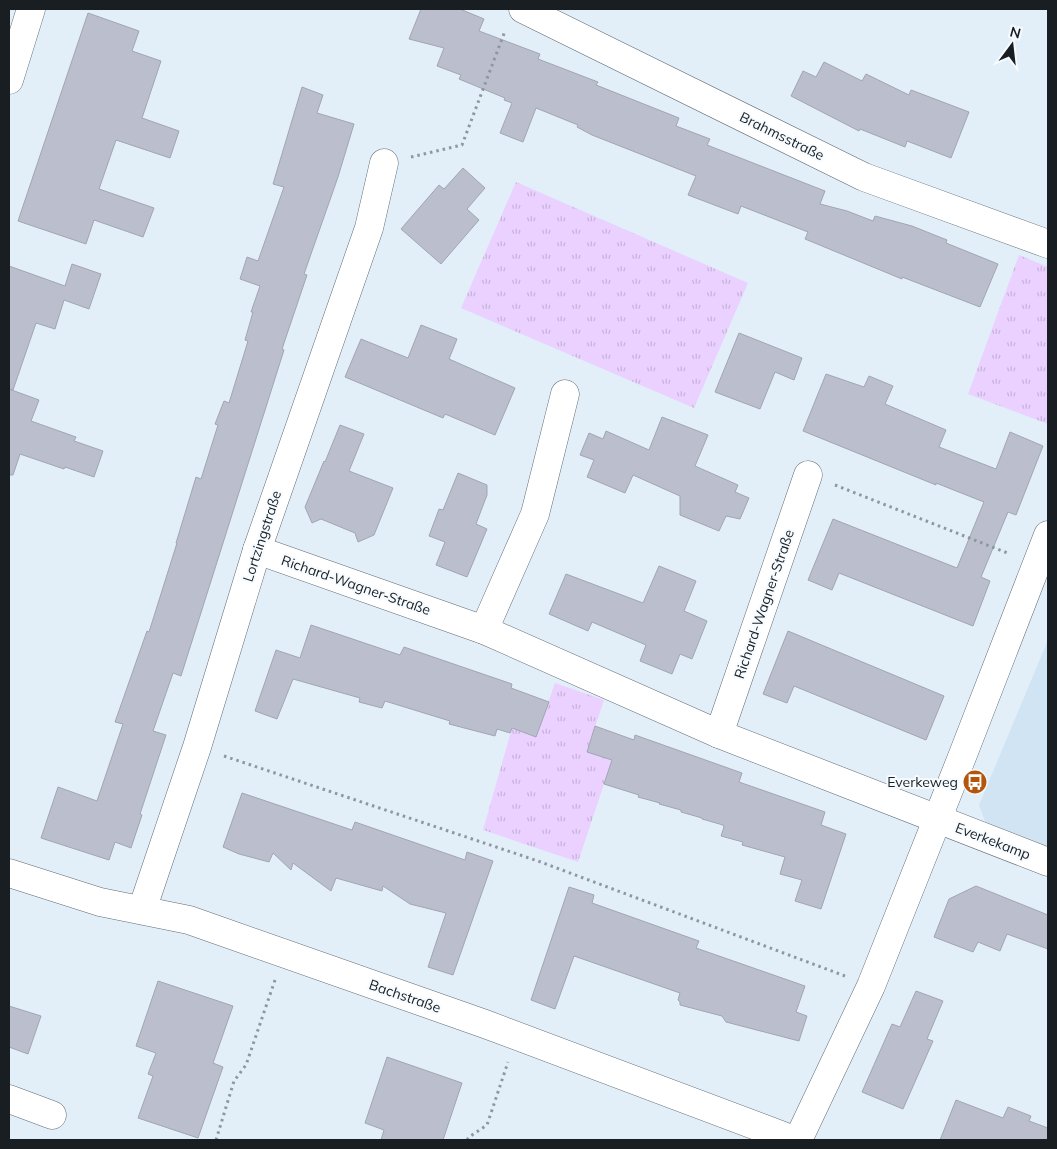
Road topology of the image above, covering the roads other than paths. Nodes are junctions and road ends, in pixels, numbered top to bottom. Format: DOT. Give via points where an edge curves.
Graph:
graph roads {
  1 [pos="23,12"];
  2 [pos="515,18"];
  3 [pos="9,80"];
  4 [pos="384,163"];
  5 [pos="1048,244"];
  6 [pos="565,394"];
  7 [pos="808,475"];
  8 [pos="1048,534"];
  9 [pos="257,550"];
  10 [pos="484,630"];
  11 [pos="719,734"];
  12 [pos="937,819"];
  13 [pos="1048,862"];
  14 [pos="9,873"];
  15 [pos="142,910"];
  16 [pos="9,1099"];
  17 [pos="52,1115"];
  18 [pos="796,1140"];
  1 -- 3 [label="street"];
  2 -- 5 [label="street, Brahmsstraße" via="864,177"];
  4 -- 9 [label="street, Lortzingstraße" via="369,228"];
  6 -- 10 [label="street" via="535,514"];
  7 -- 11 [label="street, Richard-Wagner-Straße"];
  8 -- 12 [label="street"];
  9 -- 10 [label="street, Richard-Wagner-Straße"];
  9 -- 15 [label="street, Lortzingstraße" via="198,747"];
  10 -- 11 [label="street, Richard-Wagner-Straße"];
  11 -- 12 [label="street, Richard-Wagner-Straße"];
  12 -- 13 [label="street, Everkekamp"];
  12 -- 18 [label="street" via="871,986"];
  14 -- 15 [label="street, Bachstraße" via="100,902"];
  15 -- 18 [label="street, Bachstraße" via="189,920"];
  16 -- 17 [label="street"];
}
